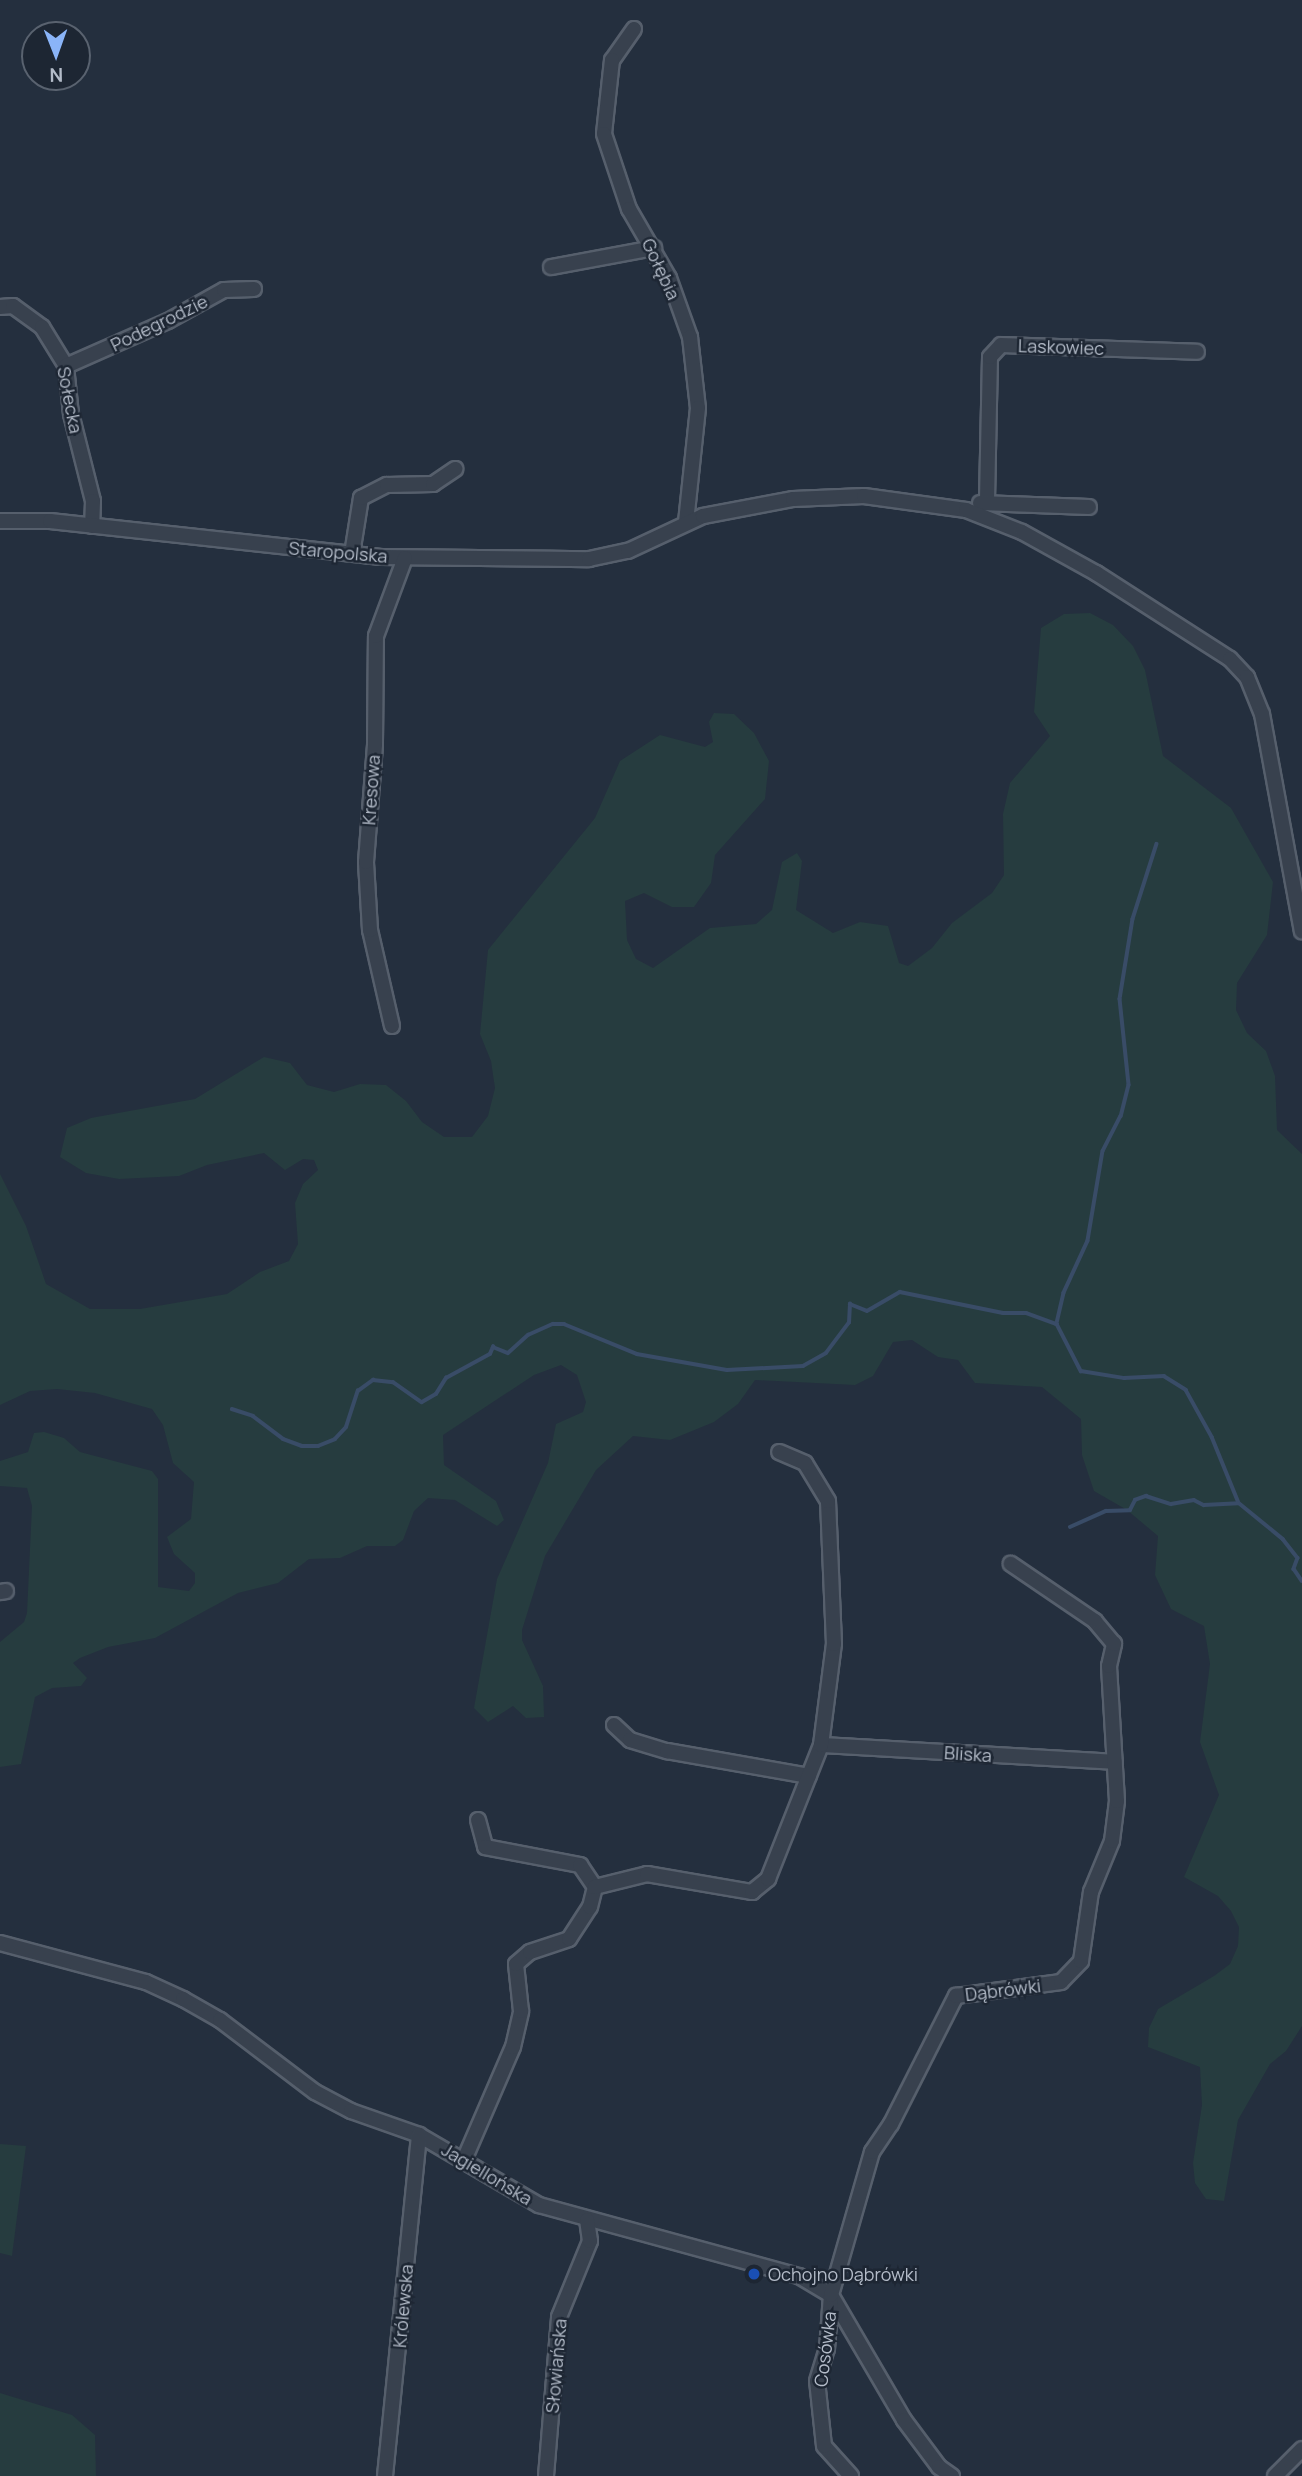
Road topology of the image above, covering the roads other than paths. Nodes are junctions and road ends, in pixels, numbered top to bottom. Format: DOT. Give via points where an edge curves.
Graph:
graph roads {
  1 [pos="634,29"];
  2 [pos="654,248"];
  3 [pos="551,267"];
  4 [pos="254,289"];
  5 [pos="0,306"];
  6 [pos="1197,352"];
  7 [pos="66,366"];
  8 [pos="455,469"];
  9 [pos="986,500"];
  10 [pos="1089,507"];
  11 [pos="966,510"];
  12 [pos="0,521"];
  13 [pos="686,522"];
  14 [pos="92,526"];
  15 [pos="352,554"];
  16 [pos="405,558"];
  17 [pos="1302,930"];
  18 [pos="392,1026"];
  19 [pos="779,1452"];
  20 [pos="1011,1564"];
  21 [pos="614,1725"];
  22 [pos="821,1745"];
  23 [pos="1115,1762"];
  24 [pos="809,1776"];
  25 [pos="478,1820"];
  26 [pos="595,1887"];
  27 [pos="0,1943"];
  28 [pos="419,2135"];
  29 [pos="464,2160"];
  30 [pos="587,2220"];
  31 [pos="831,2295"];
  32 [pos="1302,2449"];
  33 [pos="385,2476"];
  34 [pos="546,2476"];
  35 [pos="851,2476"];
  36 [pos="952,2476"];
  37 [pos="1275,2476"];
  1 -- 2 [label="street, Gołębia" via="612,60 604,134 629,209"];
  2 -- 3 [label="street"];
  2 -- 13 [label="street, Gołębia" via="690,337 698,408"];
  4 -- 7 [label="street, Podegrodzie" via="224,290 168,321"];
  5 -- 7 [label="street, Sołecka" via="13,306 42,327"];
  6 -- 9 [label="street, Laskowiec" via="1001,345 990,357"];
  7 -- 14 [label="street, Sołecka" via="71,414 93,501"];
  8 -- 15 [label="street" via="433,484 387,485 361,498"];
  9 -- 10 [label="street"];
  9 -- 11 [label="street"];
  11 -- 13 [label="street, Staropolska" via="864,496 793,499"];
  11 -- 17 [label="street, Staropolska" via="1022,532 1096,573 1230,659 1247,677 1262,714"];
  12 -- 14 [label="street, Staropolska"];
  13 -- 16 [label="street, Staropolska" via="628,551 589,559"];
  14 -- 15 [label="street, Staropolska"];
  15 -- 16 [label="street, Staropolska"];
  16 -- 18 [label="street, Kresowa" via="376,636 366,862 370,930"];
  19 -- 22 [label="street" via="805,1462 828,1501 834,1644"];
  20 -- 23 [label="street, Dąbrówki" via="1095,1621 1114,1644 1109,1666"];
  21 -- 24 [label="street" via="630,1740 667,1751"];
  22 -- 23 [label="street, Bliska"];
  22 -- 24 [label="street"];
  23 -- 31 [label="street, Dąbrówki" via="1112,1841 1091,1892 1082,1961 1061,1982 956,1996 872,2152"];
  24 -- 26 [label="street" via="768,1879 752,1892 647,1874"];
  25 -- 26 [label="street" via="485,1847 580,1865"];
  26 -- 29 [label="street" via="590,1907 569,1939 530,1952 516,1964 520,2011 513,2047"];
  27 -- 28 [label="street, Jagiellońska" via="146,1982 220,2020 315,2092 351,2111"];
  28 -- 29 [label="street, Jagiellońska"];
  28 -- 33 [label="street, Królewska"];
  29 -- 30 [label="street, Jagiellońska" via="508,2190"];
  30 -- 31 [label="street, Jagiellońska" via="799,2276"];
  30 -- 34 [label="street, Słowiańska" via="590,2241 559,2317"];
  31 -- 35 [label="street, Cosówka" via="827,2349 817,2381 824,2446"];
  31 -- 36 [label="street, Jagiellońska" via="904,2420 939,2467"];
  32 -- 37 [label="street"];
}
